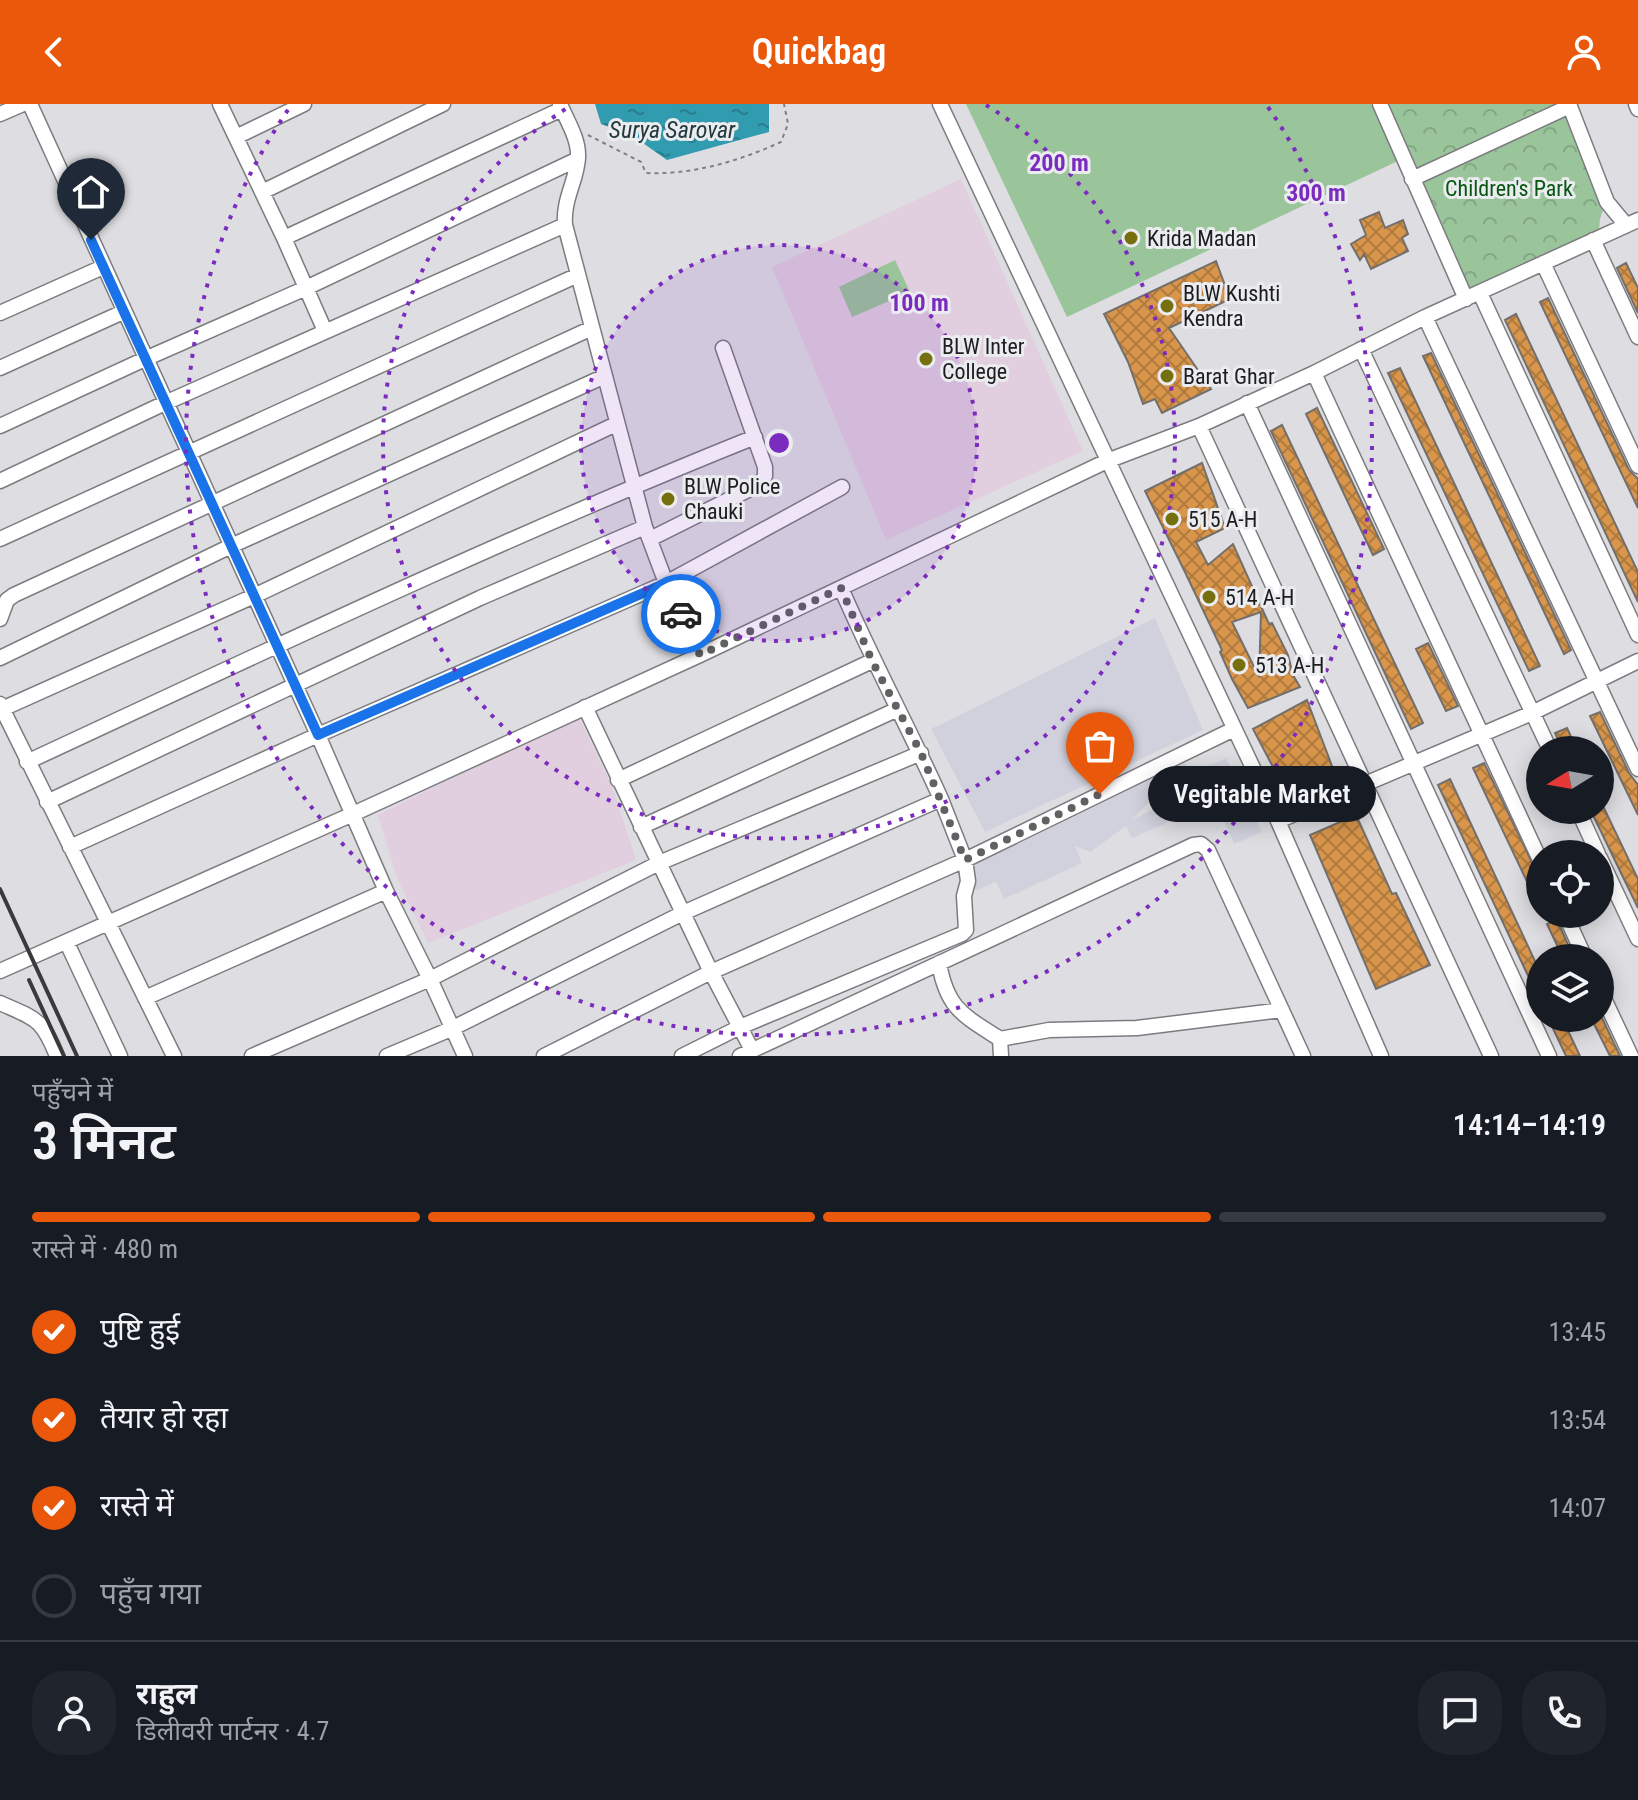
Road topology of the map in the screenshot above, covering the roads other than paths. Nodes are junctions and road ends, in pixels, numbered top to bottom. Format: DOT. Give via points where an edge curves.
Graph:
graph roads {
  1 [pos="23,104"];
  2 [pos="30,104"];
  3 [pos="220,104"];
  4 [pos="304,104"];
  5 [pos="443,104"];
  6 [pos="940,104"];
  7 [pos="1380,104"];
  8 [pos="1569,105"];
  9 [pos="561,106"];
  10 [pos="0,114"];
  11 [pos="236,137"];
  12 [pos="578,159"];
  13 [pos="1412,179"];
  14 [pos="262,192"];
  15 [pos="1632,223"];
  16 [pos="565,225"];
  17 [pos="284,238"];
  18 [pos="1593,240"];
  19 [pos="1543,263"];
  20 [pos="103,267"];
  21 [pos="578,275"];
  22 [pos="306,288"];
  23 [pos="1473,296"];
  24 [pos="123,312"];
  25 [pos="0,313"];
  26 [pos="1425,317"];
  27 [pos="592,328"];
  28 [pos="325,331"];
  29 [pos="1638,337"];
  30 [pos="723,348"];
  31 [pos="1361,349"];
  32 [pos="145,359"];
  33 [pos="0,368"];
  34 [pos="1314,373"];
  35 [pos="605,376"];
  36 [pos="165,403"];
  37 [pos="1247,403"];
  38 [pos="616,424"];
  39 [pos="0,426"];
  40 [pos="1199,426"];
  41 [pos="755,437"];
  42 [pos="188,451"];
  43 [pos="1636,459"];
  44 [pos="1107,461"];
  45 [pos="0,481"];
  46 [pos="633,486"];
  47 [pos="842,487"];
  48 [pos="211,503"];
  49 [pos="648,533"];
  50 [pos="0,539"];
  51 [pos="231,546"];
  52 [pos="666,583"];
  53 [pos="841,588"];
  54 [pos="254,596"];
  55 [pos="0,619"];
  56 [pos="1638,635"];
  57 [pos="277,646"];
  58 [pos="700,655"];
  59 [pos="0,658"];
  60 [pos="872,661"];
  61 [pos="1638,661"];
  62 [pos="1598,681"];
  63 [pos="295,685"];
  64 [pos="1,707"];
  65 [pos="585,707"];
  66 [pos="898,709"];
  67 [pos="1532,713"];
  68 [pos="1234,729"];
  69 [pos="1481,733"];
  70 [pos="318,735"];
  71 [pos="1543,736"];
  72 [pos="921,753"];
  73 [pos="27,762"];
  74 [pos="1415,764"];
  75 [pos="1638,769"];
  76 [pos="618,780"];
  77 [pos="1365,785"];
  78 [pos="941,799"];
  79 [pos="47,802"];
  80 [pos="353,814"];
  81 [pos="1278,821"];
  82 [pos="641,827"];
  83 [pos="1531,840"];
  84 [pos="70,847"];
  85 [pos="965,860"];
  86 [pos="659,863"];
  87 [pos="1614,888"];
  88 [pos="386,891"];
  89 [pos="683,913"];
  90 [pos="107,924"];
  91 [pos="1638,939"];
  92 [pos="67,943"];
  93 [pos="939,963"];
  94 [pos="0,971"];
  95 [pos="711,972"];
  96 [pos="430,979"];
  97 [pos="145,998"];
  98 [pos="0,1003"];
  99 [pos="1282,1010"];
  100 [pos="1614,1020"];
  101 [pos="740,1027"];
  102 [pos="451,1029"];
  103 [pos="1000,1039"];
  104 [pos="746,1053"];
  105 [pos="57,1056"];
  106 [pos="120,1056"];
  107 [pos="174,1056"];
  108 [pos="252,1056"];
  109 [pos="387,1056"];
  110 [pos="465,1056"];
  111 [pos="544,1056"];
  112 [pos="682,1056"];
  113 [pos="1001,1056"];
  114 [pos="1303,1056"];
  115 [pos="1381,1056"];
  116 [pos="1491,1056"];
  117 [pos="1549,1056"];
  118 [pos="1631,1056"];
  1 -- 10 [label="street"];
  2 -- 20 [label="street"];
  3 -- 11 [label="street"];
  4 -- 11 [label="street"];
  5 -- 14 [label="street"];
  6 -- 44 [label="street"];
  7 -- 13 [label="street"];
  8 -- 13 [label="street"];
  8 -- 15 [label="street" via="1607,202"];
  9 -- 12 [label="street"];
  9 -- 17 [label="street"];
  11 -- 14 [label="street"];
  12 -- 16 [label="street"];
  12 -- 22 [label="street"];
  13 -- 23 [label="street"];
  14 -- 17 [label="street"];
  15 -- 18 [label="street"];
  16 -- 21 [label="street"];
  16 -- 28 [label="street"];
  17 -- 22 [label="street"];
  18 -- 19 [label="street"];
  18 -- 29 [label="street"];
  19 -- 23 [label="street"];
  19 -- 43 [label="street"];
  20 -- 24 [label="street"];
  20 -- 25 [label="street"];
  21 -- 27 [label="street"];
  21 -- 42 [label="street"];
  22 -- 28 [label="street"];
  22 -- 32 [label="street"];
  23 -- 26 [label="street"];
  23 -- 56 [label="street"];
  24 -- 32 [label="street"];
  24 -- 33 [label="street"];
  26 -- 31 [label="street"];
  26 -- 62 [label="street"];
  27 -- 35 [label="street"];
  27 -- 48 [label="street"];
  28 -- 36 [label="street"];
  30 -- 41 [label="street"];
  31 -- 34 [label="street"];
  31 -- 67 [label="street"];
  32 -- 36 [label="street"];
  32 -- 39 [label="street"];
  34 -- 37 [label="street"];
  34 -- 69 [label="street"];
  35 -- 38 [label="street"];
  35 -- 51 [label="street"];
  36 -- 42 [label="street"];
  36 -- 45 [label="street"];
  37 -- 40 [label="street"];
  37 -- 74 [label="street"];
  38 -- 46 [label="street"];
  38 -- 54 [label="street"];
  40 -- 44 [label="street"];
  40 -- 77 [label="street"];
  41 -- 46 [label="street"];
  41 -- 49 [label="street" via="765,467 760,484"];
  42 -- 48 [label="street"];
  42 -- 50 [label="street"];
  44 -- 53 [label="street"];
  44 -- 68 [label="street"];
  46 -- 49 [label="street"];
  46 -- 57 [label="street"];
  47 -- 52 [label="street"];
  48 -- 51 [label="street"];
  48 -- 55 [label="street" via="14,595"];
  49 -- 52 [label="street"];
  49 -- 63 [label="street" via="480,598"];
  51 -- 54 [label="street"];
  51 -- 59 [label="street"];
  52 -- 58 [label="street"];
  52 -- 70 [label="street"];
  53 -- 58 [label="street"];
  53 -- 60 [label="street"];
  54 -- 57 [label="street"];
  54 -- 64 [label="street"];
  57 -- 63 [label="street"];
  57 -- 73 [label="street"];
  58 -- 65 [label="street"];
  60 -- 66 [label="street"];
  60 -- 76 [label="street"];
  61 -- 62 [label="street"];
  62 -- 67 [label="street"];
  62 -- 75 [label="street"];
  63 -- 70 [label="street"];
  63 -- 79 [label="street"];
  64 -- 73 [label="street"];
  65 -- 76 [label="street"];
  65 -- 80 [label="street"];
  66 -- 72 [label="street"];
  66 -- 82 [label="street"];
  67 -- 69 [label="street"];
  67 -- 71 [label="street"];
  68 -- 81 [label="street"];
  68 -- 85 [label="street"];
  69 -- 74 [label="street"];
  69 -- 83 [label="street"];
  70 -- 80 [label="street"];
  70 -- 84 [label="street"];
  72 -- 78 [label="street"];
  72 -- 86 [label="street"];
  73 -- 79 [label="street"];
  74 -- 77 [label="street"];
  74 -- 117 [label="street"];
  76 -- 82 [label="street"];
  77 -- 81 [label="street"];
  77 -- 116 [label="street"];
  78 -- 85 [label="street"];
  78 -- 89 [label="street"];
  79 -- 84 [label="street"];
  80 -- 88 [label="street"];
  80 -- 90 [label="street"];
  81 -- 115 [label="street"];
  82 -- 86 [label="street"];
  84 -- 90 [label="street"];
  85 -- 95 [label="street"];
  85 -- 101 [label="street" via="962,934"];
  86 -- 89 [label="street"];
  86 -- 96 [label="street"];
  87 -- 91 [label="street"];
  88 -- 96 [label="street"];
  88 -- 97 [label="street"];
  89 -- 95 [label="street"];
  89 -- 102 [label="street"];
  90 -- 92 [label="street"];
  90 -- 97 [label="street"];
  92 -- 94 [label="street"];
  92 -- 106 [label="street"];
  93 -- 99 [label="street" via="1201,844"];
  93 -- 103 [label="street" via="953,1005"];
  93 -- 104 [label="street"];
  95 -- 101 [label="street"];
  95 -- 111 [label="street"];
  96 -- 102 [label="street"];
  96 -- 108 [label="street"];
  97 -- 107 [label="street"];
  98 -- 105 [label="street" via="44,1027"];
  99 -- 103 [label="street"];
  99 -- 114 [label="street"];
  100 -- 118 [label="street"];
  101 -- 104 [label="street"];
  101 -- 112 [label="street"];
  102 -- 109 [label="street"];
  102 -- 110 [label="street"];
  103 -- 113 [label="street"];
}
